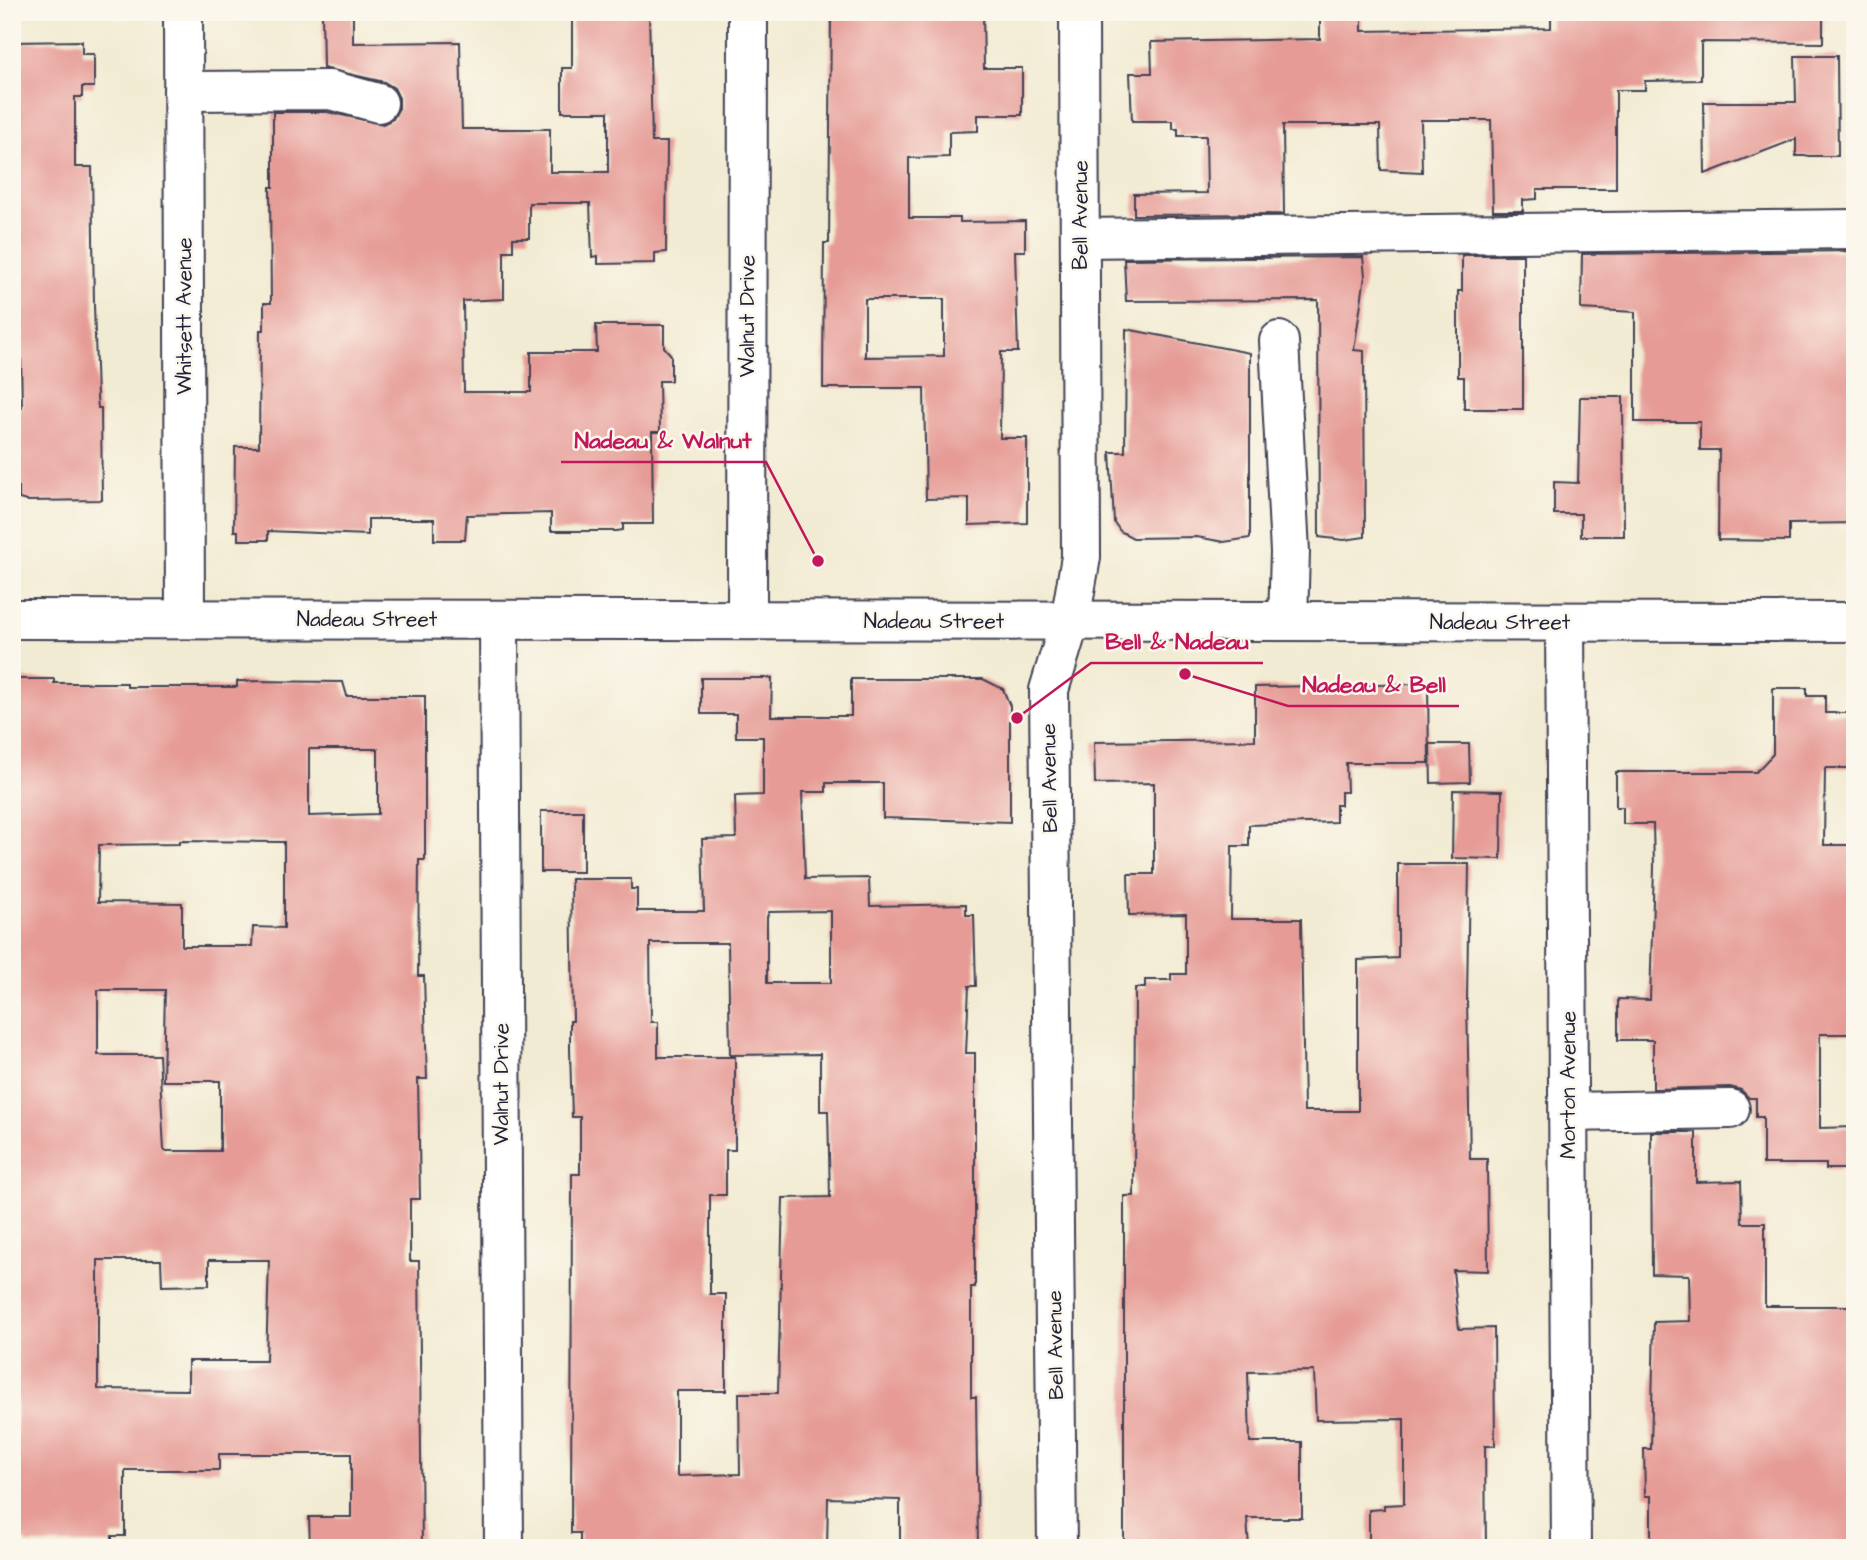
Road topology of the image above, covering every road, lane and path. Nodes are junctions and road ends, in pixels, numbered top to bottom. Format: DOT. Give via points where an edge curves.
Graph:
graph roads {
  1 [pos="183,12"];
  2 [pos="748,12"];
  3 [pos="1079,12"];
  4 [pos="183,90"];
  5 [pos="378,103"];
  6 [pos="1855,229"];
  7 [pos="1080,237"];
  8 [pos="1279,341"];
  9 [pos="12,619"];
  10 [pos="184,619"];
  11 [pos="499,620"];
  12 [pos="747,620"];
  13 [pos="1070,621"];
  14 [pos="1288,621"];
  15 [pos="1565,622"];
  16 [pos="1855,622"];
  17 [pos="1730,1109"];
  18 [pos="1569,1112"];
  19 [pos="504,1548"];
  20 [pos="1057,1548"];
  21 [pos="1571,1548"];
  1 -- 4 [label="street, Whitsett Avenue"];
  2 -- 12 [label="street, Walnut Drive"];
  3 -- 7 [label="street, Bell Avenue"];
  4 -- 5 [label="street" via="330,90"];
  4 -- 10 [label="street, Whitsett Avenue"];
  6 -- 7 [label="street"];
  7 -- 13 [label="street, Bell Avenue" via="1081,557"];
  8 -- 14 [label="street" via="1290,552"];
  9 -- 10 [label="street, Nadeau Street"];
  10 -- 11 [label="street, Nadeau Street"];
  11 -- 12 [label="street, Nadeau Street"];
  11 -- 19 [label="street, Walnut Drive"];
  12 -- 13 [label="street, Nadeau Street"];
  13 -- 14 [label="street, Nadeau Street"];
  13 -- 20 [label="street, Bell Avenue" via="1049,691"];
  14 -- 15 [label="street, Nadeau Street"];
  15 -- 16 [label="street, Nadeau Street"];
  15 -- 18 [label="street, Morton Avenue"];
  17 -- 18 [label="street"];
  18 -- 21 [label="street, Morton Avenue"];
}
